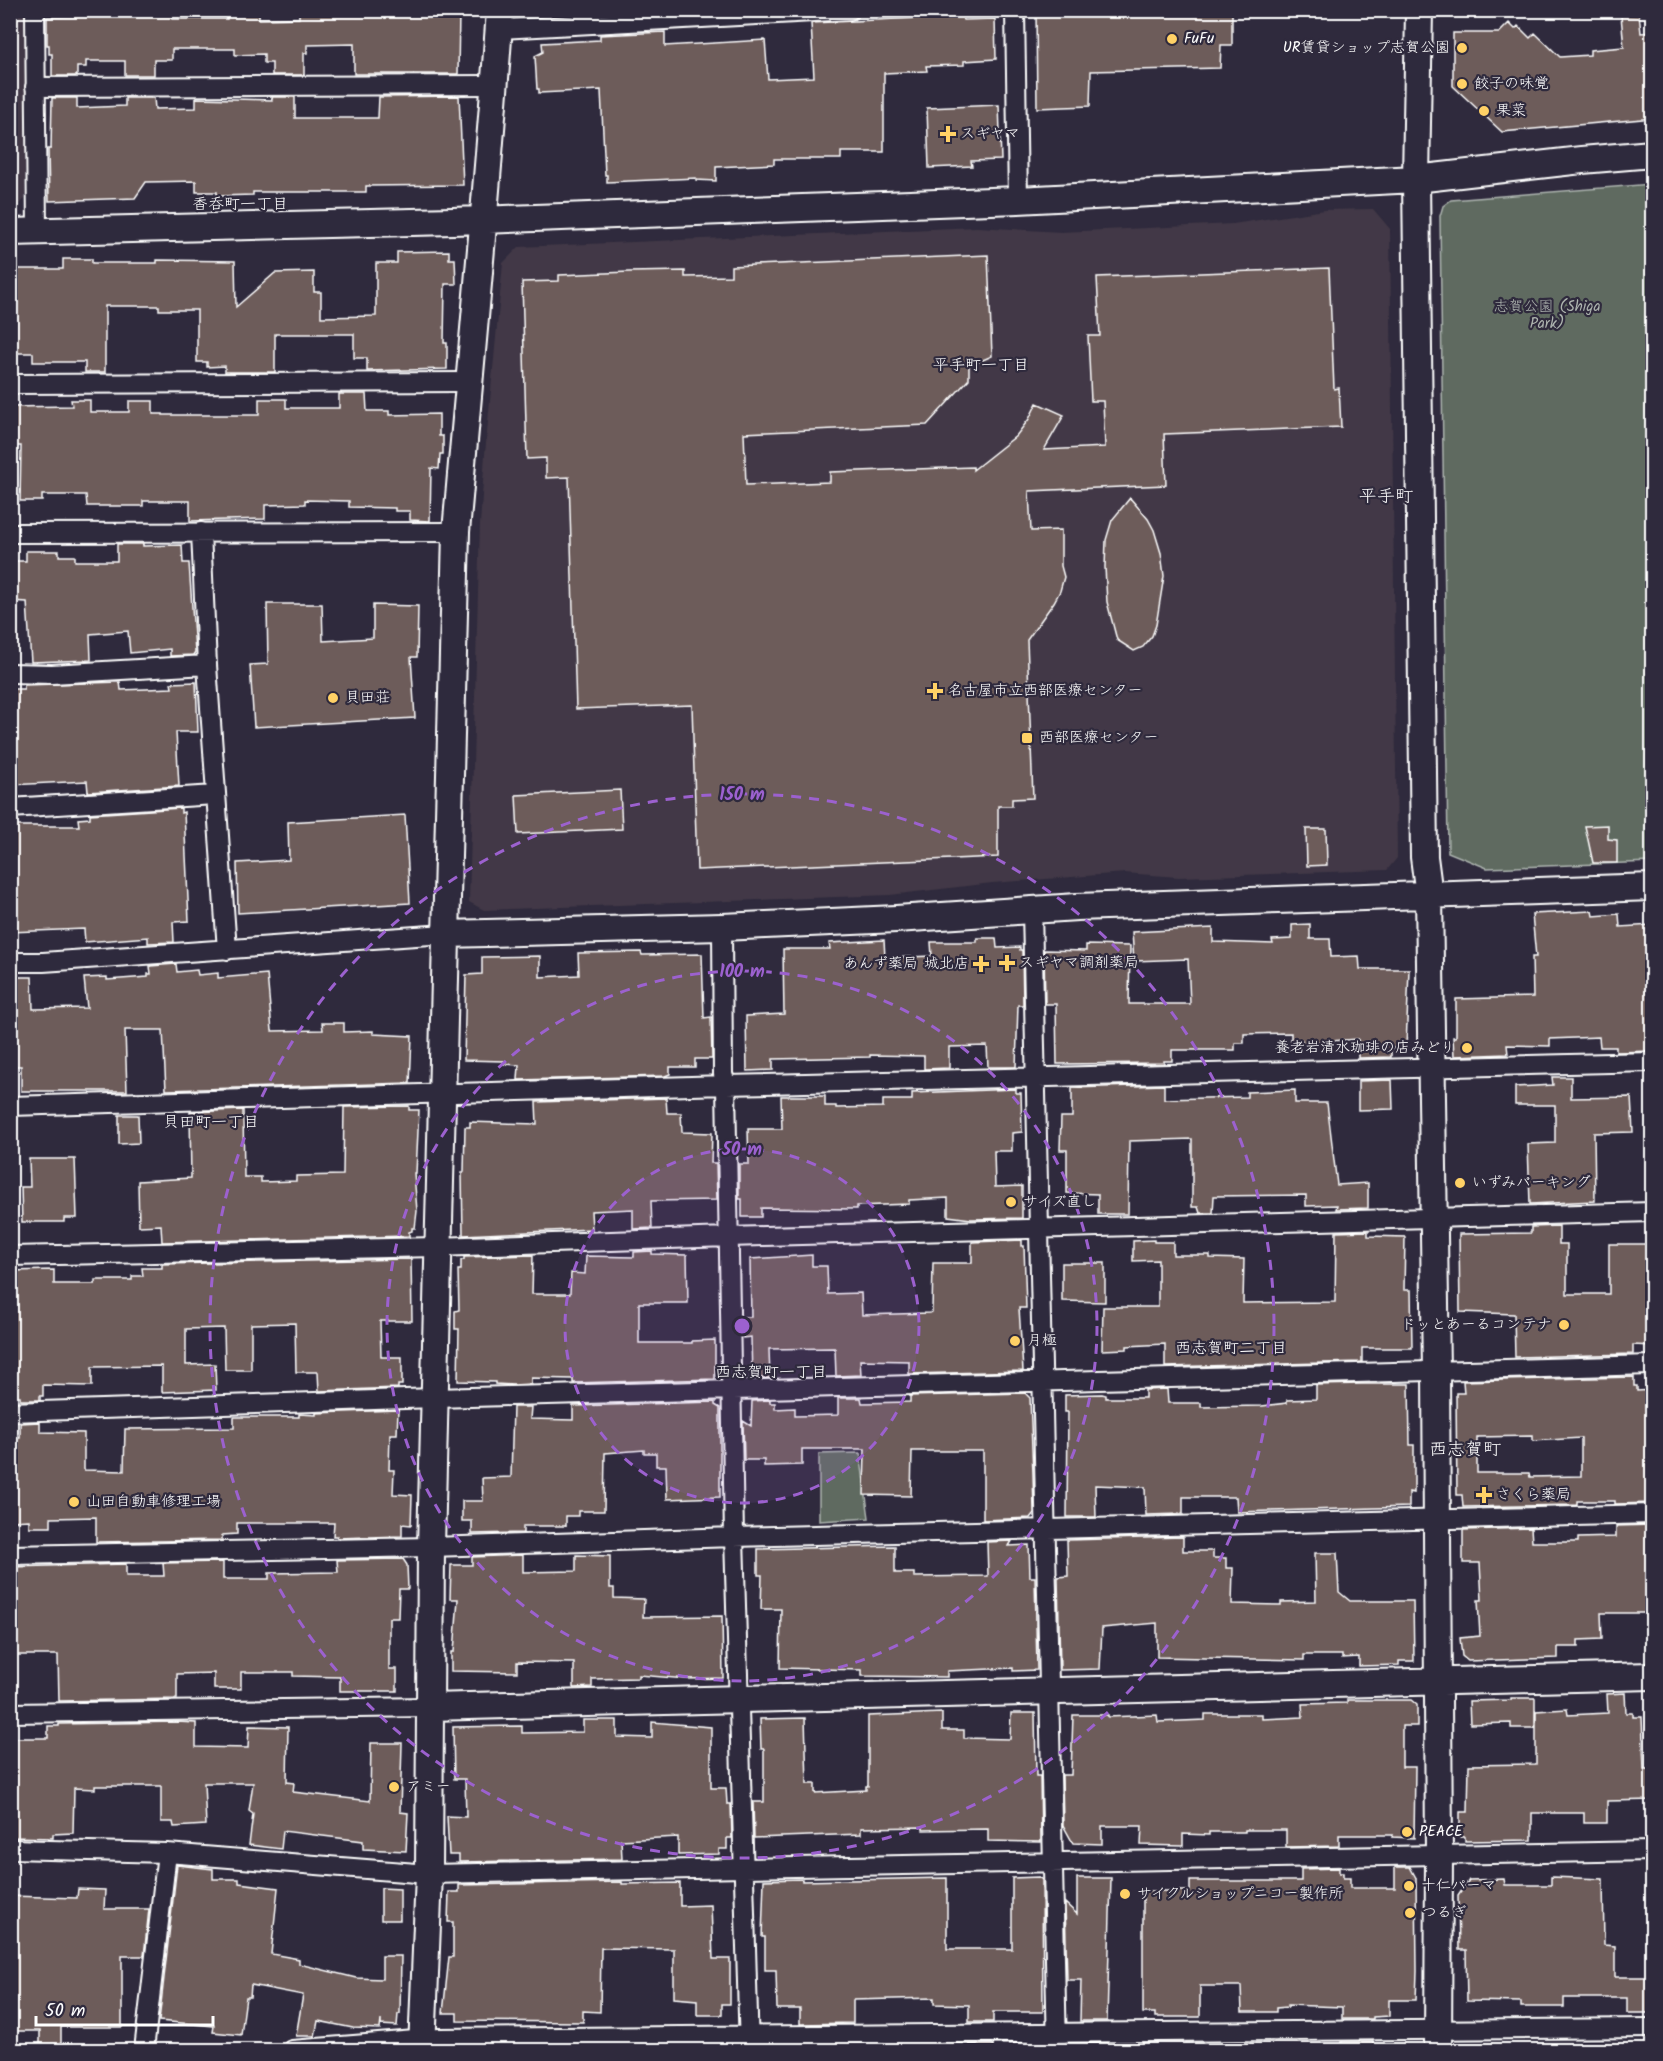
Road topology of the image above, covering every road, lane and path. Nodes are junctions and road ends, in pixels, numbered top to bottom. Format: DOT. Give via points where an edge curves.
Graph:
graph roads {
  1 [pos="35,10"];
  2 [pos="850,10"];
  3 [pos="1015,10"];
  4 [pos="1419,10"];
  5 [pos="499,20"];
  6 [pos="493,85"];
  7 [pos="35,87"];
  8 [pos="1653,154"];
  9 [pos="1416,179"];
  10 [pos="1018,200"];
  11 [pos="484,220"];
  12 [pos="10,232"];
  13 [pos="37,232"];
  14 [pos="468,382"];
  15 [pos="10,384"];
  16 [pos="201,532"];
  17 [pos="456,532"];
  18 [pos="10,533"];
  19 [pos="207,665"];
  20 [pos="10,673"];
  21 [pos="216,795"];
  22 [pos="10,808"];
  23 [pos="1653,886"];
  24 [pos="1429,896"];
  25 [pos="1032,910"];
  26 [pos="722,927"];
  27 [pos="445,934"];
  28 [pos="227,950"];
  29 [pos="10,962"];
  30 [pos="1653,1062"];
  31 [pos="1431,1067"];
  32 [pos="1035,1079"];
  33 [pos="726,1086"];
  34 [pos="442,1095"];
  35 [pos="10,1107"];
  36 [pos="1653,1212"];
  37 [pos="1434,1219"];
  38 [pos="1039,1229"];
  39 [pos="728,1237"];
  40 [pos="437,1247"];
  41 [pos="10,1256"];
  42 [pos="1653,1365"];
  43 [pos="1436,1371"];
  44 [pos="1043,1381"];
  45 [pos="733,1391"];
  46 [pos="435,1398"];
  47 [pos="10,1412"];
  48 [pos="1653,1514"];
  49 [pos="1437,1520"];
  50 [pos="1046,1530"];
  51 [pos="734,1537"];
  52 [pos="431,1547"];
  53 [pos="10,1555"];
  54 [pos="1653,1676"];
  55 [pos="1438,1682"];
  56 [pos="1050,1690"];
  57 [pos="740,1699"];
  58 [pos="430,1707"];
  59 [pos="10,1713"];
  60 [pos="10,1849"];
  61 [pos="1653,1851"];
  62 [pos="167,1853"];
  63 [pos="1439,1856"];
  64 [pos="1054,1862"];
  65 [pos="743,1867"];
  66 [pos="429,1874"];
  67 [pos="1653,2028"];
  68 [pos="1438,2040"];
  69 [pos="1057,2042"];
  70 [pos="748,2043"];
  71 [pos="422,2045"];
  72 [pos="144,2050"];
  73 [pos="292,2050"];
  1 -- 7 [label="street"];
  2 -- 5 [label="street"];
  3 -- 10 [label="street"];
  4 -- 9 [label="street"];
  5 -- 6 [label="street"];
  6 -- 7 [label="street"];
  6 -- 11 [label="street"];
  7 -- 13 [label="street"];
  8 -- 9 [label="street"];
  9 -- 10 [label="street"];
  9 -- 24 [label="street" via="1424,857"];
  10 -- 11 [label="street"];
  11 -- 13 [label="street"];
  11 -- 14 [label="street"];
  12 -- 13 [label="street"];
  14 -- 15 [label="street"];
  14 -- 17 [label="street"];
  16 -- 17 [label="street"];
  16 -- 18 [label="street"];
  16 -- 19 [label="street"];
  17 -- 27 [label="street"];
  19 -- 20 [label="street"];
  19 -- 21 [label="street"];
  21 -- 22 [label="street"];
  21 -- 28 [label="street"];
  23 -- 24 [label="street"];
  24 -- 25 [label="street"];
  24 -- 31 [label="street"];
  25 -- 26 [label="street"];
  25 -- 32 [label="street"];
  26 -- 27 [label="street"];
  26 -- 33 [label="street"];
  27 -- 28 [label="street"];
  27 -- 34 [label="street"];
  28 -- 29 [label="street"];
  30 -- 31 [label="street"];
  31 -- 32 [label="street"];
  31 -- 37 [label="street"];
  32 -- 33 [label="street"];
  32 -- 38 [label="street"];
  33 -- 34 [label="street"];
  33 -- 39 [label="street"];
  34 -- 35 [label="street"];
  34 -- 40 [label="street"];
  36 -- 37 [label="street"];
  37 -- 38 [label="street"];
  37 -- 43 [label="street"];
  38 -- 39 [label="street"];
  38 -- 44 [label="street"];
  39 -- 40 [label="street"];
  39 -- 45 [label="street"];
  40 -- 41 [label="street"];
  40 -- 46 [label="street"];
  42 -- 43 [label="street"];
  43 -- 44 [label="street"];
  43 -- 49 [label="street"];
  44 -- 45 [label="street"];
  44 -- 50 [label="street"];
  45 -- 46 [label="street"];
  45 -- 51 [label="street"];
  46 -- 47 [label="street"];
  46 -- 52 [label="street"];
  48 -- 49 [label="street"];
  49 -- 50 [label="street"];
  49 -- 55 [label="street"];
  50 -- 51 [label="street"];
  50 -- 56 [label="street"];
  51 -- 52 [label="street"];
  51 -- 57 [label="street"];
  52 -- 53 [label="street"];
  52 -- 58 [label="street"];
  54 -- 55 [label="street"];
  55 -- 56 [label="street"];
  55 -- 63 [label="street"];
  56 -- 57 [label="street"];
  56 -- 64 [label="street"];
  57 -- 58 [label="street"];
  57 -- 65 [label="street"];
  58 -- 59 [label="street"];
  58 -- 66 [label="street"];
  60 -- 62 [label="street"];
  61 -- 63 [label="street"];
  62 -- 66 [label="street"];
  62 -- 72 [label="street"];
  63 -- 64 [label="street"];
  63 -- 68 [label="street"];
  64 -- 65 [label="street"];
  64 -- 69 [label="street"];
  65 -- 66 [label="street"];
  65 -- 70 [label="street"];
  66 -- 71 [label="street"];
  67 -- 68 [label="street"];
  68 -- 69 [label="street"];
  69 -- 70 [label="street"];
  70 -- 71 [label="street"];
  71 -- 73 [label="street"];
}
